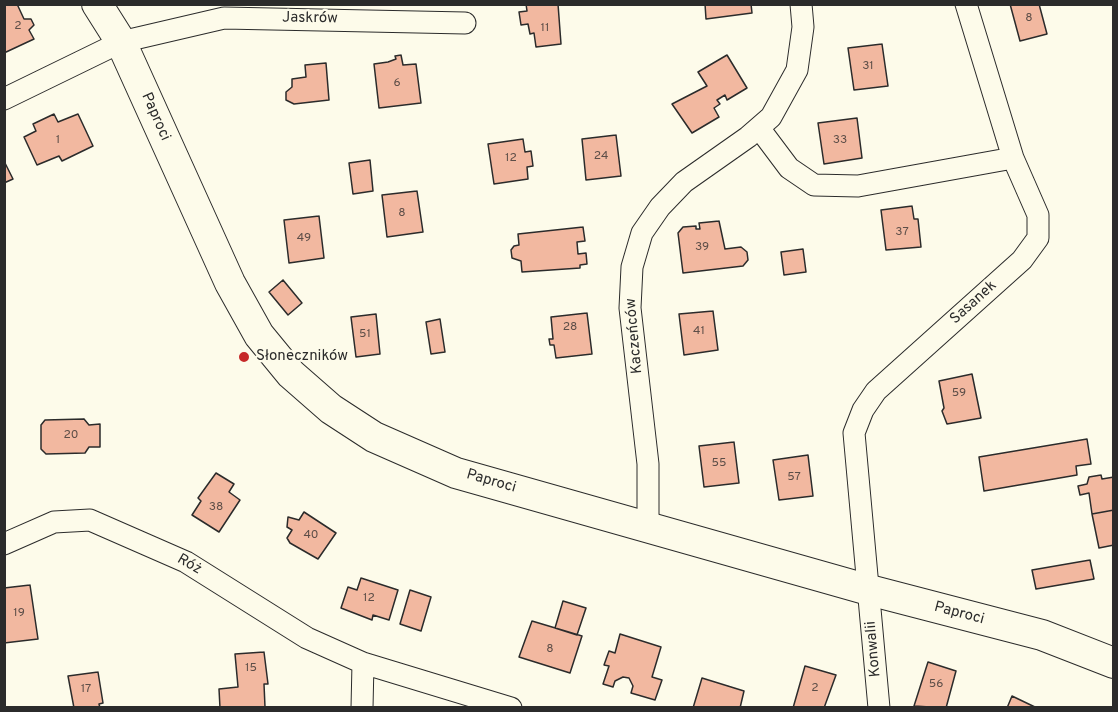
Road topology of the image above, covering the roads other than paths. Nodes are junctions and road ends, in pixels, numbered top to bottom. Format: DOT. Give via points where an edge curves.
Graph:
graph roads {
  1 [pos="97,4"];
  2 [pos="801,4"];
  3 [pos="966,4"];
  4 [pos="465,23"];
  5 [pos="121,42"];
  6 [pos="4,99"];
  7 [pos="759,128"];
  8 [pos="1013,158"];
  9 [pos="648,527"];
  10 [pos="4,544"];
  11 [pos="869,591"];
  12 [pos="363,663"];
  13 [pos="1113,663"];
  14 [pos="362,708"];
  15 [pos="511,708"];
  16 [pos="879,708"];
  1 -- 5 [label="street, Paproci"];
  2 -- 7 [label="street, Kaczeńców" via="803,27 797,70 771,117"];
  3 -- 8 [label="street, Sasanek"];
  4 -- 5 [label="street, Jaskrów" via="224,18"];
  5 -- 6 [label="street"];
  5 -- 9 [label="street, Paproci" via="230,283 260,335 291,374 332,409 374,437 446,468"];
  7 -- 8 [label="street" via="789,168 814,185 858,186"];
  7 -- 9 [label="street, Kaczeńców" via="684,182 660,207 642,233 632,267 630,308 648,464"];
  8 -- 11 [label="street, Sasanek" via="1038,215 1038,238 1022,260 876,391 863,410 855,434"];
  9 -- 11 [label="street, Paproci"];
  10 -- 12 [label="street, Róż" via="54,522 90,520 186,562 307,638"];
  11 -- 13 [label="street, Paproci" via="1042,635"];
  11 -- 16 [label="street, Konwalii"];
  12 -- 14 [label="street"];
  12 -- 15 [label="street, Róż"];
}
